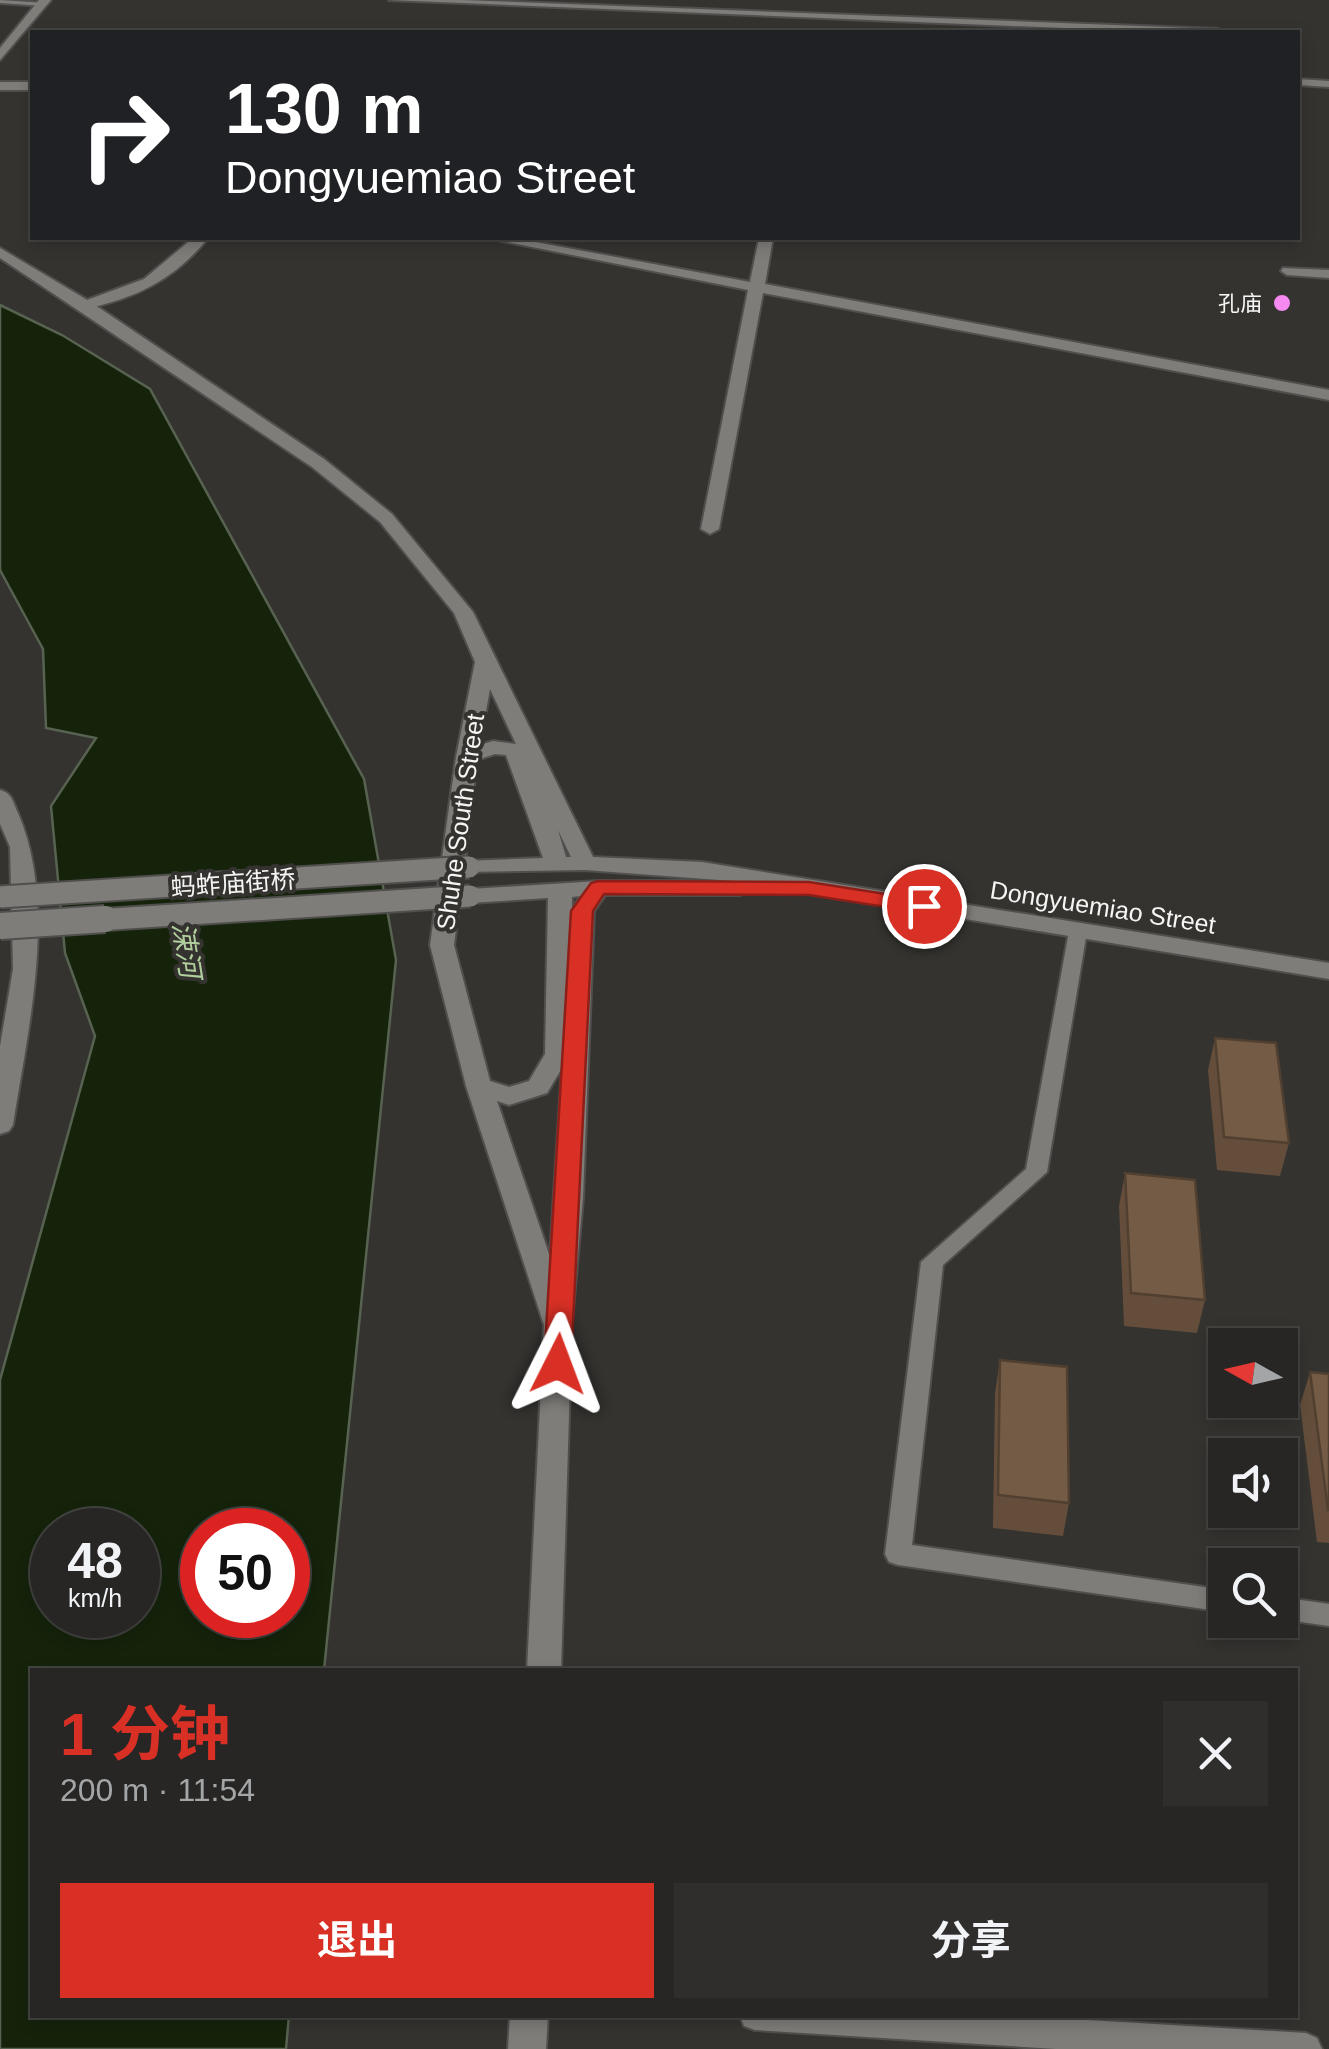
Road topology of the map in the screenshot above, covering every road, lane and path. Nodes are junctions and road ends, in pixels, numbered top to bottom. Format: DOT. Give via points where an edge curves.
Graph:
graph roads {
  1 [pos="0,0"];
  2 [pos="393,0"];
  3 [pos="811,0"];
  4 [pos="44,1"];
  5 [pos="808,18"];
  6 [pos="803,30"];
  7 [pos="1159,30"];
  8 [pos="0,56"];
  9 [pos="1300,82"];
  10 [pos="1329,84"];
  11 [pos="0,86"];
  12 [pos="30,86"];
  13 [pos="199,240"];
  14 [pos="504,240"];
  15 [pos="766,240"];
  16 [pos="0,252"];
  17 [pos="1287,271"];
  18 [pos="1329,274"];
  19 [pos="756,288"];
  20 [pos="84,304"];
  21 [pos="1329,395"];
  22 [pos="710,529"];
  23 [pos="463,612"];
  24 [pos="467,757"];
  25 [pos="0,797"];
  26 [pos="585,863"];
  27 [pos="555,864"];
  28 [pos="598,888"];
  29 [pos="809,888"];
  30 [pos="560,892"];
  31 [pos="470,896"];
  32 [pos="0,897"];
  33 [pos="0,926"];
  34 [pos="1078,931"];
  35 [pos="1329,971"];
  36 [pos="6,1067"];
  37 [pos="479,1086"];
  38 [pos="0,1126"];
  39 [pos="559,1326"];
  40 [pos="1208,1599"];
  41 [pos="1298,1611"];
  42 [pos="1329,1616"];
  43 [pos="544,1668"];
  44 [pos="529,2018"];
  45 [pos="804,2018"];
  46 [pos="527,2049"];
  47 [pos="1306,2049"];
  1 -- 4 [label="lane"];
  2 -- 5 [label="lane"];
  3 -- 5 [label="lane"];
  4 -- 8 [label="main road"];
  5 -- 6 [label="lane"];
  5 -- 7 [label="lane"];
  9 -- 10 [label="lane"];
  11 -- 12 [label="main road"];
  13 -- 20 [label="main road" via="167,274 114,299"];
  14 -- 19 [label="main road"];
  15 -- 19 [label="main road"];
  16 -- 20 [label="main road, Shuhe South Street"];
  17 -- 18 [label="lane"];
  19 -- 21 [label="main road"];
  19 -- 22 [label="main road"];
  20 -- 23 [label="main road, Shuhe South Street" via="318,463 386,518"];
  23 -- 24 [label="main road, Shuhe South Street" via="485,662"];
  23 -- 26 [label="main road"];
  24 -- 27 [label="main road" via="493,747 515,750"];
  24 -- 37 [label="main road, Shuhe South Street" via="442,945"];
  25 -- 36 [label="main road" via="22,846 25,969"];
  26 -- 27 [label="main road, Dongyuemiao Street"];
  26 -- 29 [label="main road, Dongyuemiao Street" via="702,869"];
  27 -- 32 [label="main road, Dongyuemiao Street, bridge"];
  28 -- 29 [label="main road, Dongyuemiao Street"];
  28 -- 30 [label="main road, Dongyuemiao Street"];
  28 -- 39 [label="main road" via="582,911"];
  29 -- 34 [label="main road, Dongyuemiao Street"];
  30 -- 31 [label="main road, Dongyuemiao Street"];
  30 -- 37 [label="main road" via="558,1054 538,1086 509,1096"];
  31 -- 33 [label="main road, 蚂蚱庙街桥, bridge"];
  34 -- 35 [label="main road, Dongyuemiao Street"];
  34 -- 40 [label="lane" via="1036,1172 932,1262 898,1554"];
  36 -- 38 [label="main road"];
  37 -- 39 [label="main road, Shuhe South Street"];
  39 -- 43 [label="main road, Shuhe South Street"];
  41 -- 42 [label="lane"];
  44 -- 46 [label="main road"];
  45 -- 47 [label="lane"];
}
